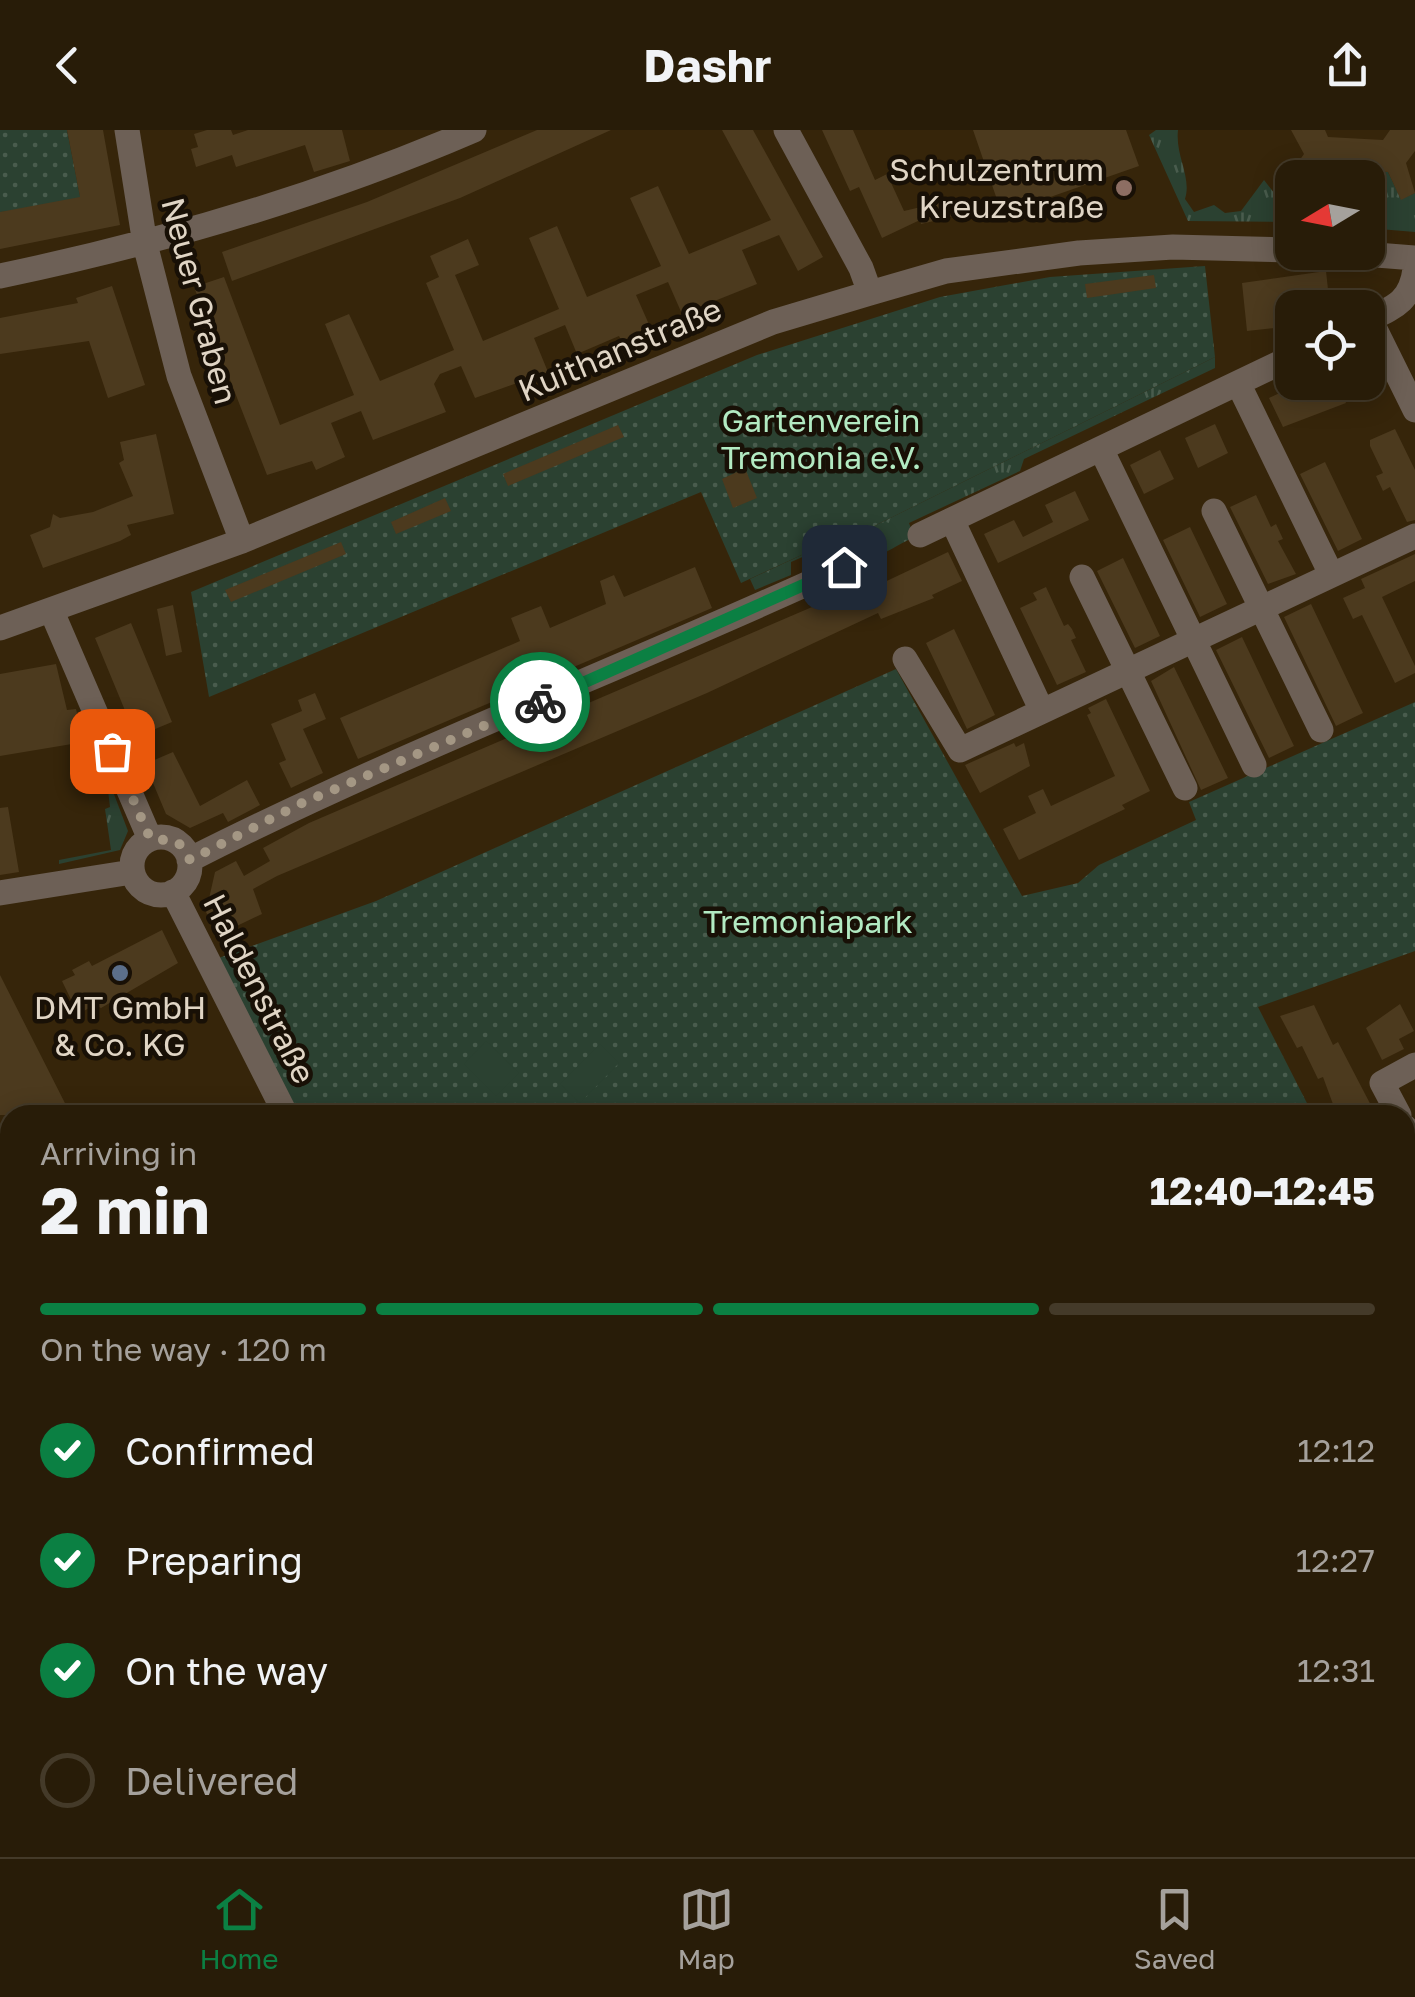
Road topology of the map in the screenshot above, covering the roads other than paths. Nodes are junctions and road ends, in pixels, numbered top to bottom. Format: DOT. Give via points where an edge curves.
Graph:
graph roads {
  1 [pos="127,130"];
  2 [pos="474,130"];
  3 [pos="786,130"];
  4 [pos="145,244"];
  5 [pos="1275,249"];
  6 [pos="1385,256"];
  7 [pos="1415,258"];
  8 [pos="0,276"];
  9 [pos="1414,278"];
  10 [pos="870,292"];
  11 [pos="1385,313"];
  12 [pos="1385,351"];
  13 [pos="1275,364"];
  14 [pos="1238,383"];
  15 [pos="1415,410"];
  16 [pos="1101,449"];
  17 [pos="1214,511"];
  18 [pos="952,520"];
  19 [pos="920,536"];
  20 [pos="1415,536"];
  21 [pos="242,540"];
  22 [pos="844,567"];
  23 [pos="1331,574"];
  24 [pos="1082,577"];
  25 [pos="1262,606"];
  26 [pos="52,612"];
  27 [pos="0,628"];
  28 [pos="1194,640"];
  29 [pos="905,659"];
  30 [pos="1129,671"];
  31 [pos="1042,711"];
  32 [pos="1321,730"];
  33 [pos="1254,765"];
  34 [pos="1185,788"];
  35 [pos="150,838"];
  36 [pos="190,860"];
  37 [pos="132,872"];
  38 [pos="173,892"];
  39 [pos="0,893"];
  40 [pos="1415,1065"];
  41 [pos="281,1105"];
  42 [pos="1394,1105"];
  1 -- 4 [label="street, Neuer Graben"];
  2 -- 4 [label="street" via="347,180"];
  3 -- 10 [label="street"];
  4 -- 8 [label="street"];
  4 -- 21 [label="street, Neuer Graben" via="179,376"];
  5 -- 10 [label="street, Kuithanstraße" via="1172,246 1079,253 946,270"];
  6 -- 7 [label="street"];
  9 -- 11 [label="street" via="1398,307"];
  10 -- 21 [label="street, Kuithanstraße" via="773,322"];
  12 -- 15 [label="street"];
  13 -- 14 [label="street"];
  14 -- 16 [label="street"];
  14 -- 23 [label="street"];
  16 -- 18 [label="street"];
  16 -- 28 [label="street"];
  17 -- 25 [label="street"];
  18 -- 19 [label="street"];
  18 -- 31 [label="street"];
  20 -- 23 [label="street"];
  21 -- 26 [label="street, Kuithanstraße"];
  22 -- 36 [label="street" via="300,804"];
  23 -- 25 [label="street"];
  24 -- 30 [label="street"];
  25 -- 28 [label="street"];
  25 -- 32 [label="street"];
  26 -- 27 [label="street, Kuithanstraße"];
  26 -- 35 [label="street"];
  28 -- 30 [label="street"];
  28 -- 33 [label="street"];
  29 -- 31 [label="street" via="960,750"];
  30 -- 31 [label="street"];
  30 -- 34 [label="street"];
  35 -- 36 [label="street" via="178,842"];
  35 -- 37 [label="street" via="136,850"];
  36 -- 38 [label="street" via="186,880"];
  37 -- 38 [label="street" via="147,892"];
  37 -- 39 [label="street"];
  38 -- 41 [label="street, Haldenstraße"];
  40 -- 42 [label="street" via="1382,1083"];
}
